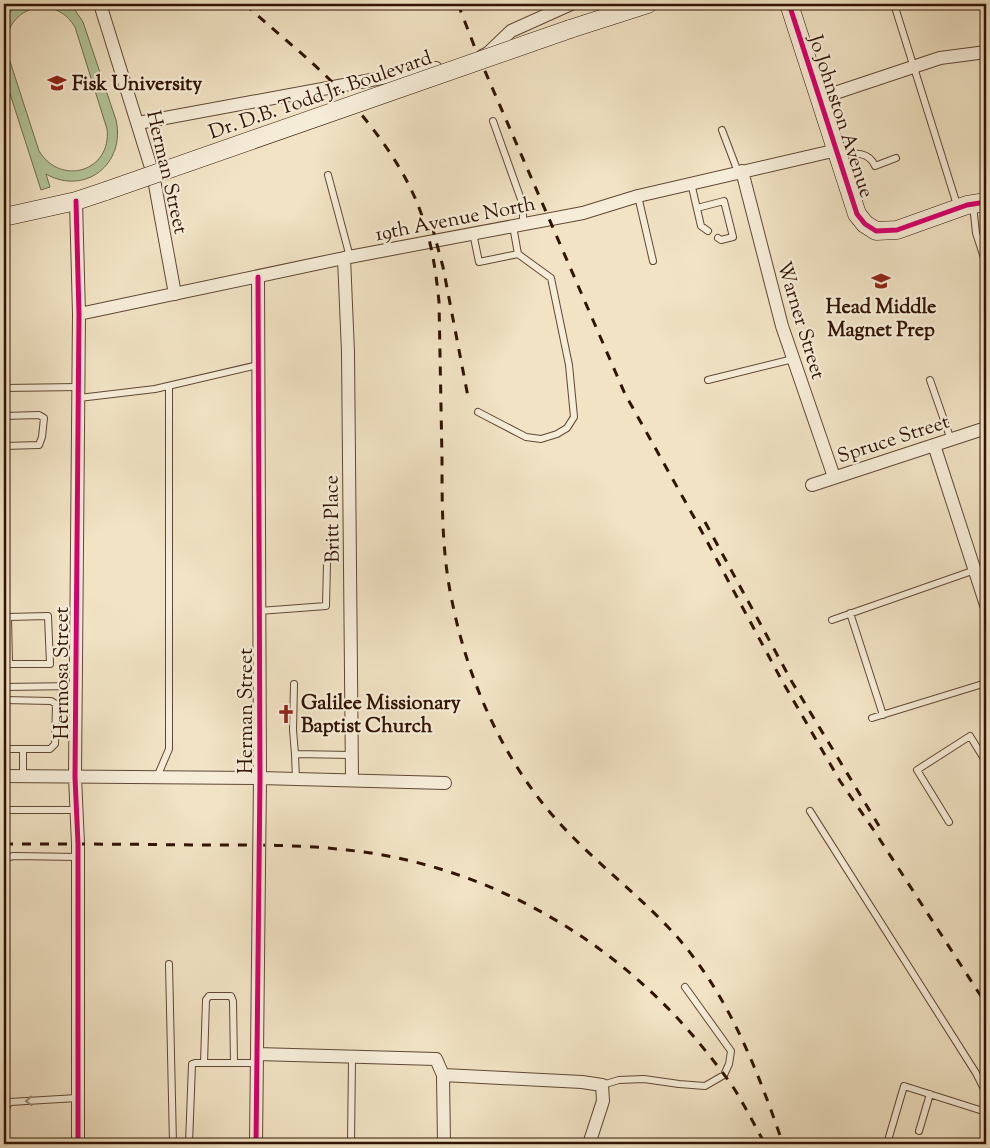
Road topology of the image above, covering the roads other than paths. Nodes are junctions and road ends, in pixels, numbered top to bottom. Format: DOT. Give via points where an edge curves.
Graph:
graph roads {
  1 [pos="100,4"];
  2 [pos="571,4"];
  3 [pos="648,4"];
  4 [pos="789,4"];
  5 [pos="894,4"];
  6 [pos="986,52"];
  7 [pos="914,65"];
  8 [pos="820,98"];
  9 [pos="493,121"];
  10 [pos="138,123"];
  11 [pos="722,130"];
  12 [pos="837,152"];
  13 [pos="896,158"];
  14 [pos="740,172"];
  15 [pos="328,176"];
  16 [pos="691,183"];
  17 [pos="638,196"];
  18 [pos="76,201"];
  19 [pos="973,205"];
  20 [pos="697,208"];
  21 [pos="4,217"];
  22 [pos="518,225"];
  23 [pos="708,231"];
  24 [pos="473,233"];
  25 [pos="718,238"];
  26 [pos="518,254"];
  27 [pos="347,257"];
  28 [pos="653,261"];
  29 [pos="986,264"];
  30 [pos="258,277"];
  31 [pos="175,294"];
  32 [pos="79,314"];
  33 [pos="793,359"];
  34 [pos="258,365"];
  35 [pos="708,380"];
  36 [pos="930,380"];
  37 [pos="169,386"];
  38 [pos="4,388"];
  39 [pos="79,393"];
  40 [pos="478,412"];
  41 [pos="4,416"];
  42 [pos="986,428"];
  43 [pos="951,440"];
  44 [pos="934,445"];
  45 [pos="4,446"];
  46 [pos="834,477"];
  47 [pos="812,485"];
  48 [pos="327,563"];
  49 [pos="975,570"];
  50 [pos="986,605"];
  51 [pos="259,611"];
  52 [pos="850,613"];
  53 [pos="832,620"];
  54 [pos="6,664"];
  55 [pos="986,683"];
  56 [pos="294,684"];
  57 [pos="76,686"];
  58 [pos="4,687"];
  59 [pos="4,700"];
  60 [pos="882,715"];
  61 [pos="872,718"];
  62 [pos="4,749"];
  63 [pos="23,750"];
  64 [pos="295,754"];
  65 [pos="352,755"];
  66 [pos="986,762"];
  67 [pos="4,776"];
  68 [pos="23,776"];
  69 [pos="76,776"];
  70 [pos="157,777"];
  71 [pos="260,778"];
  72 [pos="296,779"];
  73 [pos="352,780"];
  74 [pos="445,783"];
  75 [pos="4,810"];
  76 [pos="77,810"];
  77 [pos="810,811"];
  78 [pos="949,822"];
  79 [pos="78,857"];
  80 [pos="4,858"];
  81 [pos="169,964"];
  82 [pos="685,987"];
  83 [pos="352,1057"];
  84 [pos="257,1059"];
  85 [pos="204,1063"];
  86 [pos="234,1063"];
  87 [pos="443,1075"];
  88 [pos="602,1085"];
  89 [pos="930,1094"];
  90 [pos="986,1094"];
  91 [pos="77,1098"];
  92 [pos="986,1112"];
  93 [pos="919,1131"];
  94 [pos="889,1137"];
  95 [pos="78,1144"];
  96 [pos="173,1144"];
  97 [pos="189,1144"];
  98 [pos="256,1144"];
  99 [pos="352,1144"];
  100 [pos="444,1144"];
  101 [pos="589,1144"];
  1 -- 10 [label="street, Herman Street"];
  2 -- 10 [label="street" via="511,31 488,53 470,60 412,74"];
  3 -- 18 [label="main road, Dr. D.B. Todd Jr. Boulevard, bridge"];
  4 -- 8 [label="main road, Jo Johnston Avenue"];
  5 -- 7 [label="lane"];
  6 -- 7 [label="street" via="953,55"];
  7 -- 8 [label="street"];
  7 -- 19 [label="lane"];
  8 -- 12 [label="main road, Jo Johnston Avenue"];
  9 -- 22 [label="lane" via="522,205"];
  10 -- 31 [label="street, Herman Street" via="153,174"];
  11 -- 14 [label="lane"];
  12 -- 13 [label="lane" via="860,153 870,158 875,166"];
  12 -- 14 [label="street, 19th Avenue North"];
  12 -- 19 [label="main road, Jo Johnston Avenue" via="858,214 876,231 897,230"];
  14 -- 16 [label="street, 19th Avenue North"];
  14 -- 33 [label="street, Warner Street"];
  15 -- 27 [label="lane"];
  16 -- 17 [label="street, 19th Avenue North"];
  16 -- 20 [label="lane"];
  17 -- 22 [label="street, 19th Avenue North" via="583,213"];
  17 -- 28 [label="lane"];
  18 -- 21 [label="main road, Dr. D.B. Todd Jr. Boulevard"];
  18 -- 32 [label="street, Hermosa Street"];
  19 -- 29 [label="lane" via="976,233"];
  20 -- 23 [label="lane" via="701,226"];
  20 -- 25 [label="lane" via="724,201 733,237"];
  22 -- 24 [label="street, 19th Avenue North"];
  22 -- 26 [label="lane"];
  24 -- 26 [label="lane" via="479,262"];
  24 -- 27 [label="street, 19th Avenue North"];
  26 -- 40 [label="lane" via="551,278 569,365 574,417 567,428 542,438 526,437"];
  27 -- 30 [label="street, 19th Avenue North"];
  27 -- 65 [label="street, Britt Place"];
  30 -- 31 [label="street, 19th Avenue North"];
  30 -- 34 [label="street, Herman Street"];
  31 -- 32 [label="street, 19th Avenue North"];
  32 -- 39 [label="street, Hermosa Street"];
  33 -- 35 [label="lane"];
  33 -- 46 [label="street, Warner Street"];
  34 -- 37 [label="lane"];
  34 -- 51 [label="street, Herman Street"];
  36 -- 43 [label="lane"];
  37 -- 39 [label="lane"];
  37 -- 70 [label="lane" via="169,749"];
  38 -- 39 [label="lane"];
  39 -- 57 [label="street, Hermosa Street"];
  41 -- 45 [label="lane" via="39,415 44,418 39,445"];
  42 -- 43 [label="street, Spruce Street"];
  43 -- 44 [label="street, Spruce Street"];
  44 -- 46 [label="street, Spruce Street"];
  44 -- 49 [label="street"];
  46 -- 47 [label="street, Spruce Street"];
  48 -- 51 [label="lane" via="326,606"];
  49 -- 50 [label="street"];
  49 -- 52 [label="lane"];
  51 -- 71 [label="street, Herman Street"];
  52 -- 53 [label="lane"];
  52 -- 60 [label="lane"];
  54 -- 54 [label="lane" via="50,664 48,616 8,617"];
  55 -- 60 [label="lane"];
  56 -- 64 [label="lane"];
  57 -- 58 [label="lane"];
  57 -- 69 [label="street, Hermosa Street"];
  59 -- 63 [label="lane" via="45,700 56,704 54,744 50,749"];
  60 -- 61 [label="lane"];
  62 -- 63 [label="lane"];
  63 -- 68 [label="lane"];
  64 -- 65 [label="lane"];
  64 -- 72 [label="lane"];
  65 -- 73 [label="street, Britt Place"];
  66 -- 78 [label="lane" via="970,736 917,770"];
  67 -- 68 [label="street"];
  68 -- 69 [label="street"];
  69 -- 70 [label="street"];
  69 -- 76 [label="street, Hermosa Street"];
  70 -- 71 [label="street"];
  71 -- 72 [label="street"];
  71 -- 84 [label="street, Herman Street"];
  72 -- 73 [label="street"];
  73 -- 74 [label="street"];
  75 -- 76 [label="lane"];
  76 -- 79 [label="street, Hermosa Street"];
  77 -- 90 [label="lane" via="976,1073"];
  79 -- 80 [label="lane"];
  79 -- 91 [label="street, Hermosa Street"];
  81 -- 96 [label="lane"];
  82 -- 88 [label="lane" via="731,1051 724,1075 705,1086 644,1079 619,1080"];
  83 -- 84 [label="street"];
  83 -- 87 [label="street" via="436,1059"];
  83 -- 99 [label="lane"];
  84 -- 86 [label="lane"];
  84 -- 98 [label="street, Herman Street"];
  85 -- 86 [label="lane"];
  85 -- 86 [label="lane" via="206,1000 209,996 231,996 233,1000"];
  85 -- 97 [label="lane" via="192,1064 191,1068"];
  87 -- 88 [label="street"];
  87 -- 100 [label="street"];
  88 -- 101 [label="street" via="603,1101"];
  89 -- 92 [label="lane"];
  89 -- 93 [label="lane"];
  89 -- 94 [label="lane" via="904,1086"];
  91 -- 95 [label="street, Hermosa Street"];
  91 -- 95 [label="lane, one-way" via="10,1102 6,1107 5,1139 11,1144"];
}
